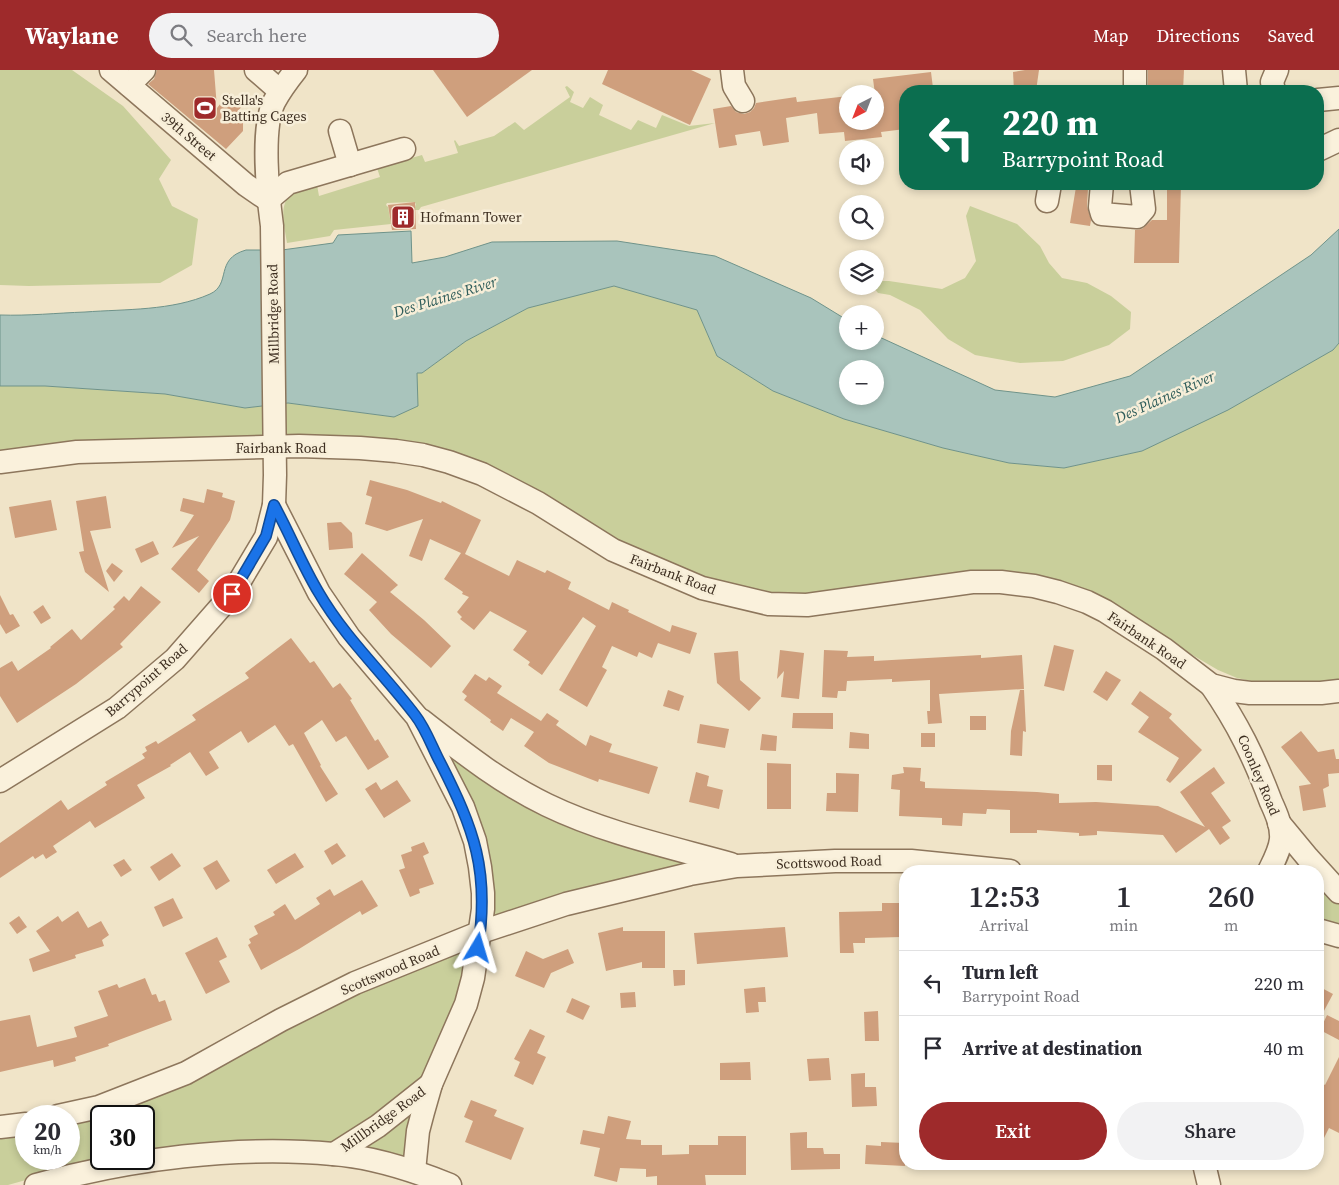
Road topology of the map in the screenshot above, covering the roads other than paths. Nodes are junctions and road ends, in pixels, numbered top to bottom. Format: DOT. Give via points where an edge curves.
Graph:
graph roads {
  1 [pos="111,70"];
  2 [pos="256,70"];
  3 [pos="296,70"];
  4 [pos="732,70"];
  5 [pos="1135,70"];
  6 [pos="1234,70"];
  7 [pos="1277,70"];
  8 [pos="136,78"];
  9 [pos="1135,85"];
  10 [pos="1235,85"];
  11 [pos="1273,85"];
  12 [pos="280,92"];
  13 [pos="1339,98"];
  14 [pos="1324,99"];
  15 [pos="743,101"];
  16 [pos="340,131"];
  17 [pos="1339,140"];
  18 [pos="1324,147"];
  19 [pos="404,148"];
  20 [pos="350,165"];
  21 [pos="1101,190"];
  22 [pos="1142,190"];
  23 [pos="268,200"];
  24 [pos="274,437"];
  25 [pos="0,462"];
  26 [pos="274,505"];
  27 [pos="1211,685"];
  28 [pos="1339,691"];
  29 [pos="416,717"];
  30 [pos="0,781"];
  31 [pos="1279,823"];
  32 [pos="951,865"];
  33 [pos="1272,865"];
  34 [pos="1314,865"];
  35 [pos="737,866"];
  36 [pos="1324,876"];
  37 [pos="1339,892"];
  38 [pos="480,932"];
  39 [pos="1324,932"];
  40 [pos="1339,936"];
  41 [pos="431,1084"];
  42 [pos="80,1111"];
  43 [pos="15,1125"];
  44 [pos="0,1126"];
  45 [pos="334,1154"];
  46 [pos="1205,1170"];
  47 [pos="414,1171"];
  48 [pos="36,1185"];
  49 [pos="450,1185"];
  50 [pos="1209,1185"];
  1 -- 8 [label="street, 39th Street"];
  2 -- 12 [label="street"];
  3 -- 12 [label="street, Millbridge Road"];
  4 -- 15 [label="street" via="734,86"];
  5 -- 9 [label="street"];
  6 -- 10 [label="street"];
  7 -- 11 [label="street"];
  8 -- 23 [label="street, 39th Street" via="246,185"];
  12 -- 23 [label="street, Millbridge Road" via="269,118"];
  13 -- 14 [label="street"];
  16 -- 20 [label="street"];
  17 -- 18 [label="street"];
  19 -- 20 [label="street"];
  20 -- 23 [label="street" via="288,183"];
  21 -- 22 [label="street" via="1102,214 1137,217 1144,209"];
  23 -- 24 [label="street, Millbridge Road" via="272,226"];
  24 -- 25 [label="street, Fairbank Road" via="77,452"];
  24 -- 26 [label="street, Barrypoint Road"];
  24 -- 27 [label="street, Fairbank Road" via="300,446 396,451 449,462 511,488 613,550 702,588 769,604 807,605 972,582 1017,584 1058,592 1087,602 1128,624"];
  26 -- 29 [label="street, Millbridge Road" via="319,593 349,637"];
  26 -- 30 [label="street, Barrypoint Road" via="266,536 232,594 175,659 117,708"];
  27 -- 28 [label="street, Fairbank Road" via="1250,693"];
  27 -- 31 [label="street, Coonley Road" via="1232,715 1256,760"];
  29 -- 35 [label="street, Scottswood Road" via="484,767 546,805 631,836"];
  29 -- 38 [label="street, Millbridge Road" via="462,807 475,841 483,893"];
  31 -- 33 [label="street, Coonley Road" via="1281,838"];
  31 -- 34 [label="street"];
  32 -- 35 [label="street, Scottswood Road" via="911,861 835,861"];
  35 -- 38 [label="street, Scottswood Road" via="566,904"];
  36 -- 37 [label="street"];
  38 -- 41 [label="street, Millbridge Road" via="466,1004"];
  38 -- 42 [label="street, Scottswood Road" via="355,984 281,1020 186,1073 99,1107"];
  39 -- 40 [label="street"];
  41 -- 45 [label="street, Millbridge Road" via="378,1126"];
  41 -- 47 [label="street, Millbridge Road" via="418,1131"];
  43 -- 44 [label="street"];
  45 -- 47 [label="street"];
  45 -- 48 [label="street" via="285,1151 208,1154 128,1164"];
  46 -- 50 [label="street"];
  47 -- 49 [label="street"];
}
